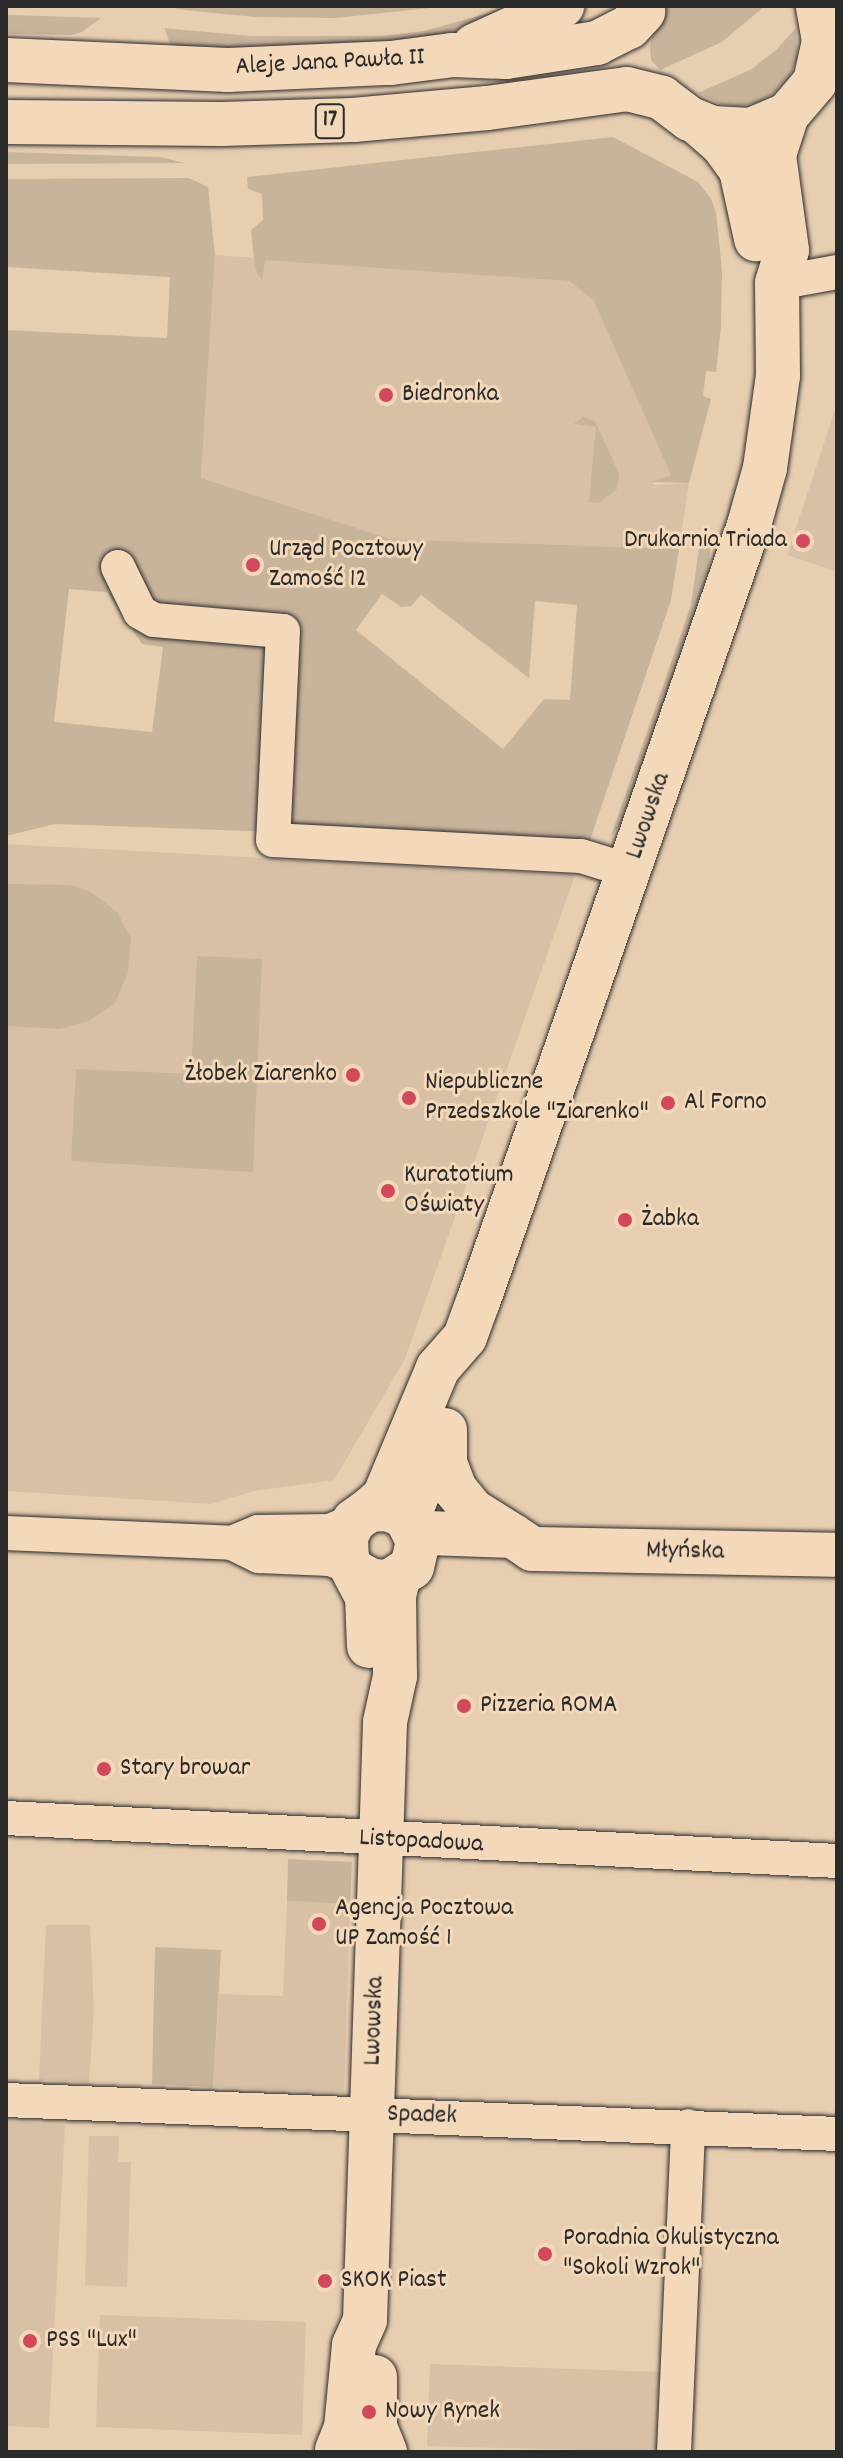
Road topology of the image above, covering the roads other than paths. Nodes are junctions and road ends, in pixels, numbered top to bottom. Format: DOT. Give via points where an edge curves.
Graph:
graph roads {
  1 [pos="562,6"];
  2 [pos="816,8"];
  3 [pos="645,9"];
  4 [pos="453,55"];
  5 [pos="6,60"];
  6 [pos="652,94"];
  7 [pos="787,115"];
  8 [pos="6,122"];
  9 [pos="699,124"];
  10 [pos="837,272"];
  11 [pos="777,283"];
  12 [pos="118,567"];
  13 [pos="630,871"];
  14 [pos="465,1337"];
  15 [pos="448,1420"];
  16 [pos="362,1516"];
  17 [pos="412,1524"];
  18 [pos="6,1533"];
  19 [pos="232,1543"];
  20 [pos="523,1543"];
  21 [pos="837,1555"];
  22 [pos="378,1573"];
  23 [pos="6,1818"];
  24 [pos="383,1840"];
  25 [pos="837,1861"];
  26 [pos="6,2100"];
  27 [pos="372,2115"];
  28 [pos="688,2126"];
  29 [pos="837,2134"];
  30 [pos="365,2320"];
  31 [pos="336,2451"];
  32 [pos="383,2452"];
  33 [pos="674,2452"];
  1 -- 4 [label="main road"];
  2 -- 7 [label="main road, 17" via="824,41 819,72"];
  3 -- 4 [label="main road, Aleje Jana Pawła II / 17" via="629,27 597,43 506,57"];
  3 -- 6 [label="main road, 17" via="633,54"];
  4 -- 5 [label="main road, Aleje Jana Pawła II / 17" via="228,70"];
  6 -- 8 [label="main road, 17" via="627,89 353,120"];
  6 -- 9 [label="main road, 17"];
  7 -- 9 [label="main road, 17" via="764,127 738,131"];
  7 -- 11 [label="main road, Lwowska" via="774,155 787,250"];
  9 -- 11 [label="main road, Lwowska" via="741,170 758,254"];
  10 -- 11 [label="street"];
  11 -- 13 [label="main road, Lwowska" via="778,376 758,496"];
  12 -- 13 [label="street" via="140,612 154,620 283,631 273,840 581,856"];
  13 -- 14 [label="main road, Lwowska"];
  14 -- 15 [label="main road, Lwowska" via="466,1376"];
  14 -- 16 [label="main road, Lwowska" via="438,1368 384,1497"];
  15 -- 17 [label="main road, Lwowska" via="412,1508"];
  15 -- 20 [label="main road" via="443,1448 455,1489 473,1511"];
  16 -- 17 [label="main road" via="388,1509"];
  16 -- 19 [label="street, Młyńska" via="330,1531 258,1532"];
  16 -- 22 [label="main road" via="345,1544"];
  17 -- 20 [label="main road, Młyńska" via="437,1535"];
  17 -- 22 [label="main road" via="418,1550"];
  18 -- 19 [label="street, Młyńska"];
  19 -- 22 [label="street, Młyńska" via="259,1556 330,1559"];
  20 -- 21 [label="main road, Młyńska"];
  20 -- 22 [label="main road, Młyńska" via="509,1563 434,1563"];
  22 -- 24 [label="main road, Lwowska" via="369,1609 371,1683 385,1722"];
  23 -- 24 [label="street, Listopadowa"];
  24 -- 25 [label="street, Listopadowa"];
  24 -- 27 [label="main road, Lwowska"];
  26 -- 27 [label="street, Spadek"];
  27 -- 28 [label="street, Spadek"];
  27 -- 30 [label="main road, Lwowska"];
  28 -- 29 [label="street, Spadek"];
  28 -- 33 [label="street"];
  30 -- 31 [label="main road, Lwowska" via="354,2345 346,2428"];
  30 -- 32 [label="main road, Lwowska" via="375,2356 375,2427"];
  31 -- 32 [label="main road" via="364,2444"];
}
